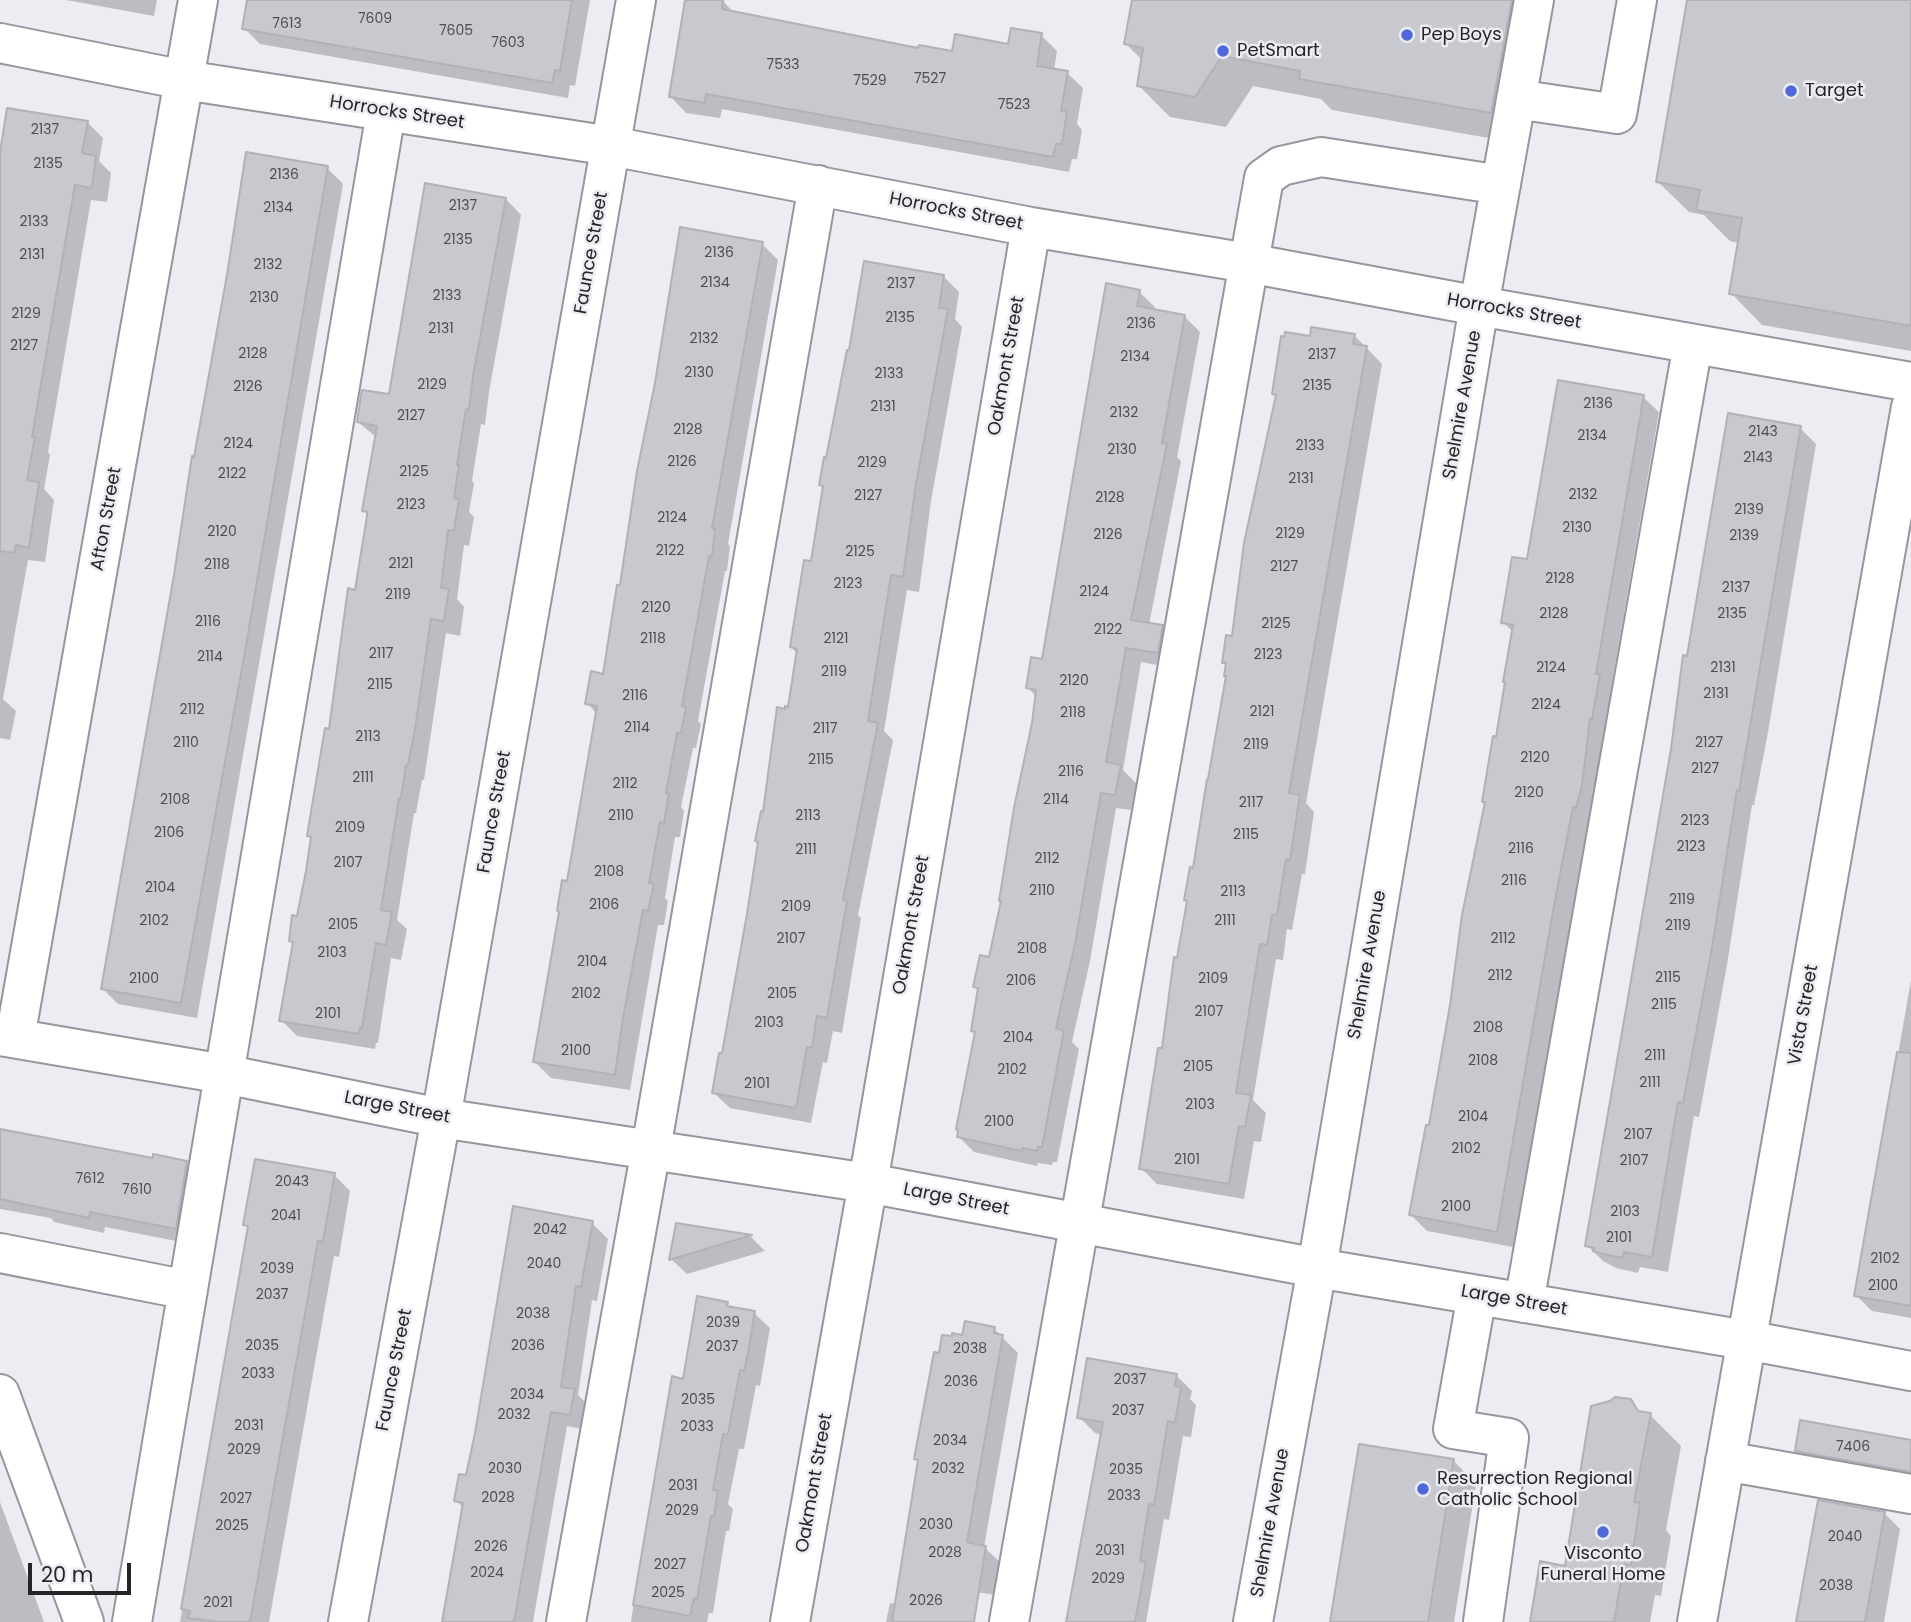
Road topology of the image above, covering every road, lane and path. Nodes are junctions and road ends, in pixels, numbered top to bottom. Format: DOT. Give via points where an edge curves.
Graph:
graph roads {
  1 [pos="198,0"];
  2 [pos="636,0"];
  3 [pos="1534,0"];
  4 [pos="1636,0"];
  5 [pos="0,43"];
  6 [pos="184,80"];
  7 [pos="1516,99"];
  8 [pos="386,112"];
  9 [pos="611,146"];
  10 [pos="818,185"];
  11 [pos="1501,185"];
  12 [pos="1031,226"];
  13 [pos="1248,263"];
  14 [pos="1479,306"];
  15 [pos="1693,344"];
  16 [pos="1911,382"];
  17 [pos="1911,407"];
  18 [pos="8,1037"];
  19 [pos="224,1074"];
  20 [pos="442,1118"];
  21 [pos="651,1149"];
  22 [pos="868,1183"];
  23 [pos="1079,1223"];
  24 [pos="0,1253"];
  25 [pos="1317,1268"];
  26 [pos="188,1290"];
  27 [pos="1477,1295"];
  28 [pos="1524,1303"];
  29 [pos="1746,1340"];
  30 [pos="1911,1371"];
  31 [pos="0,1394"];
  32 [pos="1725,1461"];
  33 [pos="1911,1494"];
  34 [pos="84,1622"];
  35 [pos="132,1622"];
  36 [pos="348,1622"];
  37 [pos="566,1622"];
  38 [pos="790,1622"];
  39 [pos="1009,1622"];
  40 [pos="1253,1622"];
  41 [pos="1483,1622"];
  42 [pos="1697,1622"];
  1 -- 6 [label="street, Afton Street"];
  2 -- 9 [label="street, Faunce Street"];
  3 -- 7 [label="street, Shelmire Avenue"];
  4 -- 7 [label="street" via="1617,114"];
  5 -- 6 [label="street, Horrocks Street"];
  6 -- 8 [label="street, Horrocks Street"];
  6 -- 18 [label="street, Afton Street"];
  7 -- 11 [label="street, Shelmire Avenue"];
  8 -- 9 [label="street, Horrocks Street"];
  8 -- 19 [label="street"];
  9 -- 10 [label="street, Horrocks Street"];
  9 -- 20 [label="street, Faunce Street"];
  10 -- 12 [label="street, Horrocks Street"];
  10 -- 21 [label="street"];
  11 -- 13 [label="street" via="1321,157 1281,166 1264,178"];
  11 -- 14 [label="street, Shelmire Avenue"];
  12 -- 13 [label="street, Horrocks Street"];
  12 -- 22 [label="street, Oakmont Street"];
  13 -- 14 [label="street, Horrocks Street"];
  13 -- 23 [label="street"];
  14 -- 15 [label="street, Horrocks Street"];
  14 -- 25 [label="street, Shelmire Avenue"];
  15 -- 16 [label="street, Horrocks Street"];
  15 -- 28 [label="street"];
  17 -- 29 [label="street, Vista Street"];
  18 -- 19 [label="street, Large Street"];
  19 -- 20 [label="street, Large Street"];
  19 -- 26 [label="street"];
  20 -- 21 [label="street, Large Street"];
  20 -- 36 [label="street, Faunce Street"];
  21 -- 22 [label="street, Large Street"];
  21 -- 37 [label="street"];
  22 -- 23 [label="street, Large Street"];
  22 -- 38 [label="street, Oakmont Street"];
  23 -- 25 [label="street, Large Street"];
  23 -- 39 [label="street"];
  24 -- 26 [label="street"];
  25 -- 27 [label="street, Large Street"];
  25 -- 40 [label="street, Shelmire Avenue"];
  26 -- 35 [label="street"];
  27 -- 28 [label="street, Large Street"];
  27 -- 41 [label="street" via="1453,1429 1509,1438"];
  28 -- 29 [label="street, Large Street"];
  29 -- 30 [label="street, Large Street"];
  29 -- 32 [label="street, Vista Street"];
  31 -- 34 [label="street"];
  32 -- 33 [label="street"];
  32 -- 42 [label="street, Vista Street"];
}
